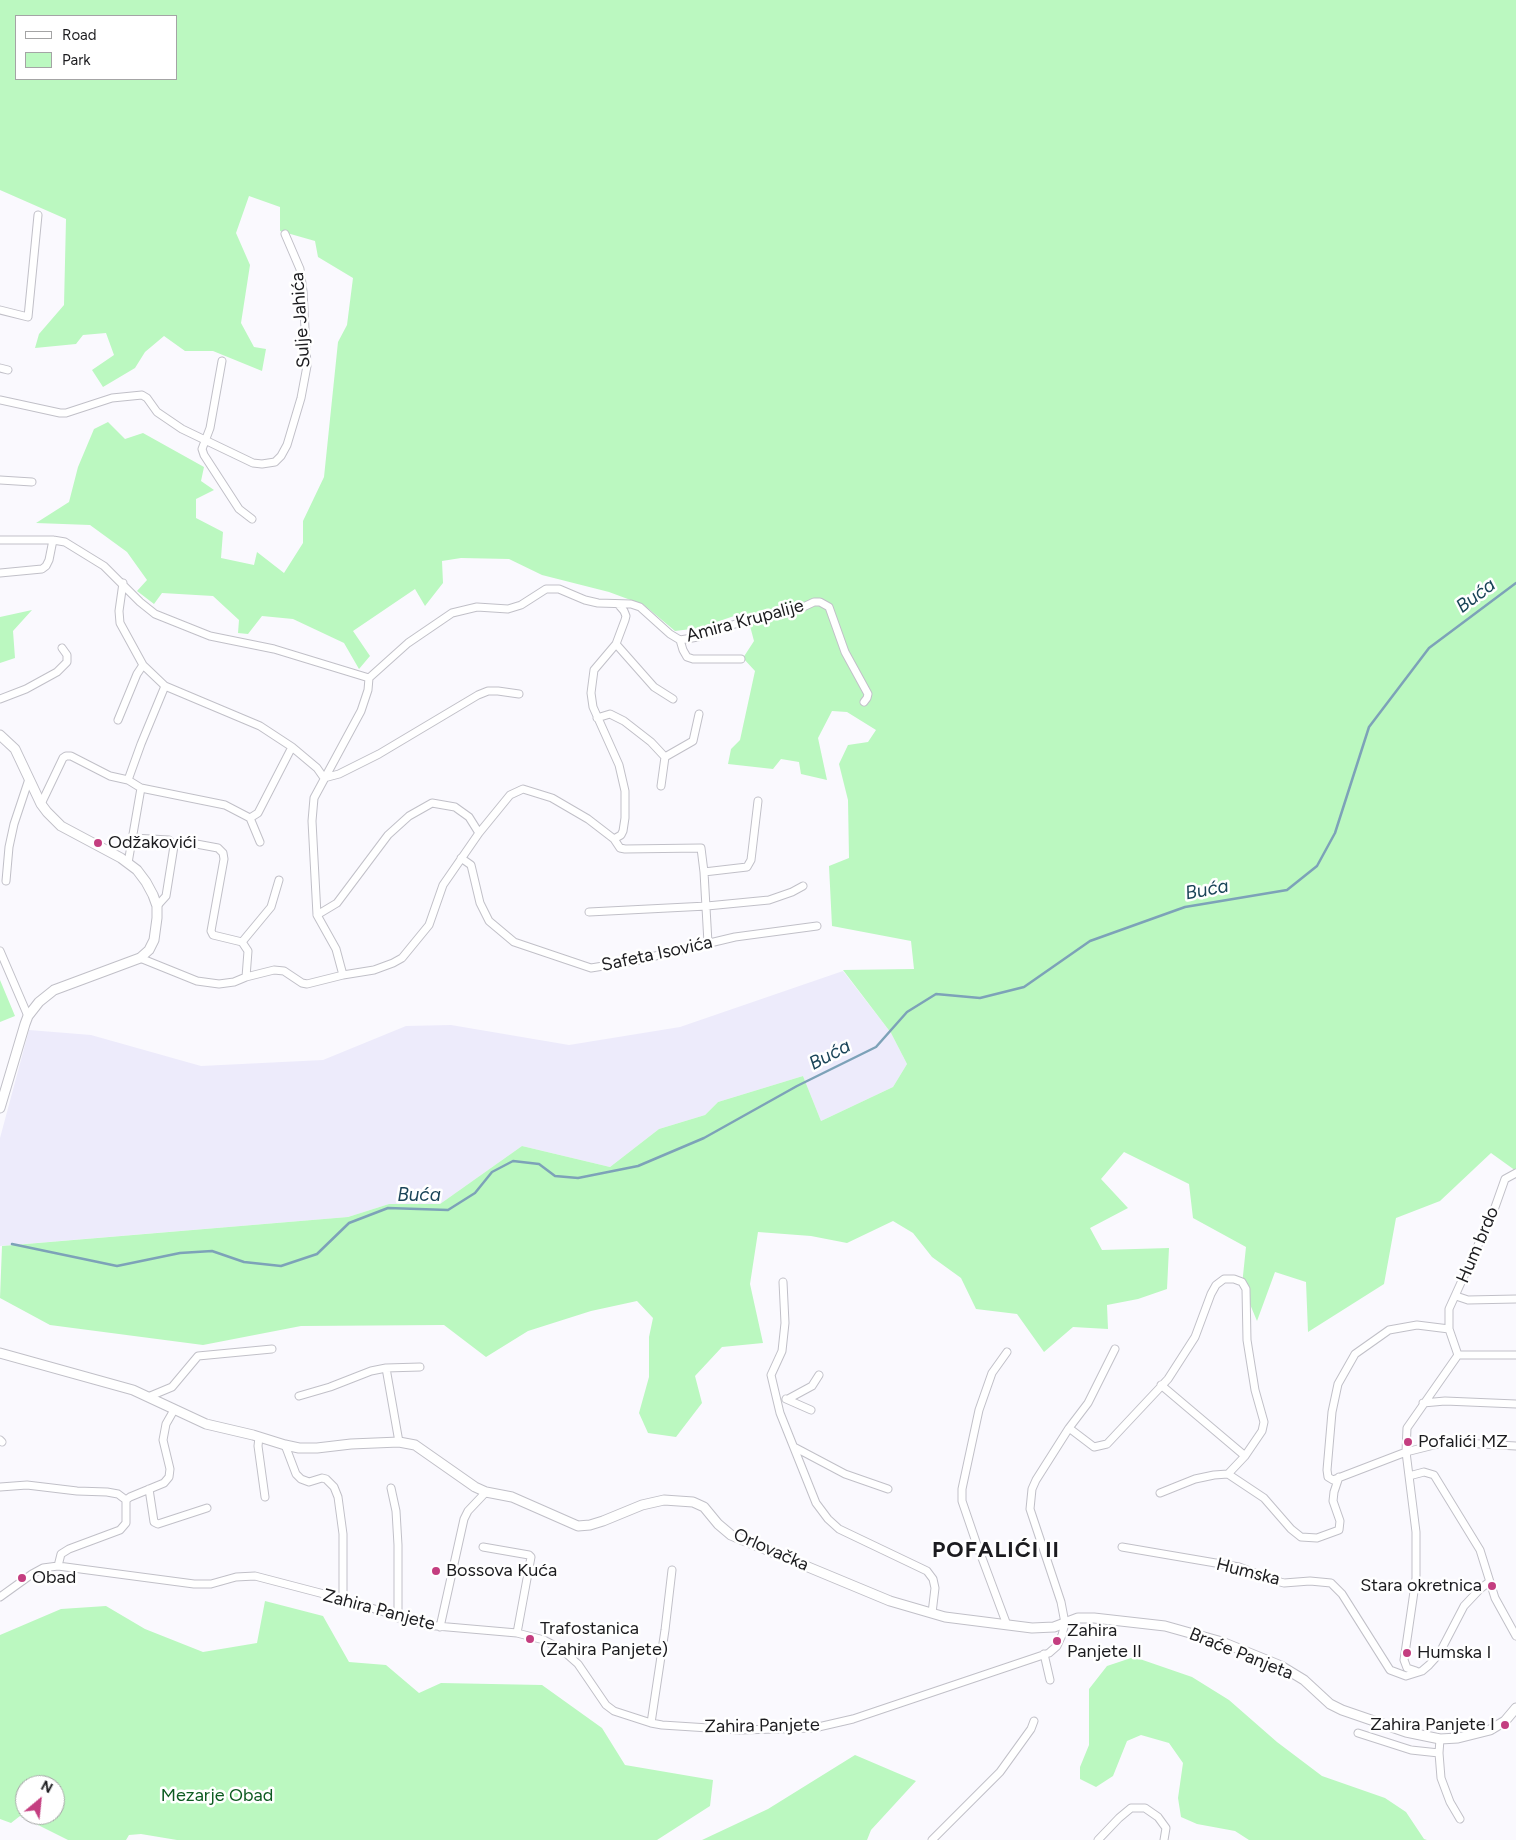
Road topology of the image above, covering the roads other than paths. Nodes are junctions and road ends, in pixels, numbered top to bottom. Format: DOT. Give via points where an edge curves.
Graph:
graph roads {
  1 [pos="38,215"];
  2 [pos="286,234"];
  3 [pos="0,310"];
  4 [pos="222,361"];
  5 [pos="0,368"];
  6 [pos="8,370"];
  7 [pos="0,400"];
  8 [pos="206,440"];
  9 [pos="0,480"];
  10 [pos="32,482"];
  11 [pos="252,518"];
  12 [pos="0,540"];
  13 [pos="53,540"];
  14 [pos="0,573"];
  15 [pos="123,583"];
  16 [pos="618,604"];
  17 [pos="680,640"];
  18 [pos="616,644"];
  19 [pos="62,648"];
  20 [pos="740,659"];
  21 [pos="143,665"];
  22 [pos="369,678"];
  23 [pos="165,686"];
  24 [pos="519,694"];
  25 [pos="0,699"];
  26 [pos="673,699"];
  27 [pos="864,702"];
  28 [pos="699,714"];
  29 [pos="597,718"];
  30 [pos="118,720"];
  31 [pos="0,735"];
  32 [pos="292,747"];
  33 [pos="665,757"];
  34 [pos="324,778"];
  35 [pos="29,779"];
  36 [pos="128,780"];
  37 [pos="661,786"];
  38 [pos="141,788"];
  39 [pos="758,801"];
  40 [pos="41,804"];
  41 [pos="250,818"];
  42 [pos="479,833"];
  43 [pos="133,838"];
  44 [pos="614,839"];
  45 [pos="260,842"];
  46 [pos="191,843"];
  47 [pos="461,858"];
  48 [pos="128,864"];
  49 [pos="704,872"];
  50 [pos="279,880"];
  51 [pos="6,881"];
  52 [pos="803,886"];
  53 [pos="157,906"];
  54 [pos="707,906"];
  55 [pos="589,912"];
  56 [pos="317,915"];
  57 [pos="817,926"];
  58 [pos="242,942"];
  59 [pos="708,943"];
  60 [pos="0,951"];
  61 [pos="140,958"];
  62 [pos="3,970"];
  63 [pos="343,975"];
  64 [pos="246,977"];
  65 [pos="28,1016"];
  66 [pos="0,1108"];
  67 [pos="1516,1173"];
  68 [pos="783,1282"];
  69 [pos="1456,1296"];
  70 [pos="1516,1299"];
  71 [pos="1449,1329"];
  72 [pos="272,1349"];
  73 [pos="1115,1349"];
  74 [pos="1007,1352"];
  75 [pos="0,1353"];
  76 [pos="1458,1355"];
  77 [pos="1516,1355"];
  78 [pos="420,1367"];
  79 [pos="386,1368"];
  80 [pos="819,1375"];
  81 [pos="1161,1385"];
  82 [pos="776,1395"];
  83 [pos="299,1396"];
  84 [pos="148,1398"];
  85 [pos="788,1399"];
  86 [pos="1423,1403"];
  87 [pos="1516,1404"];
  88 [pos="174,1410"];
  89 [pos="810,1410"];
  90 [pos="1069,1428"];
  91 [pos="259,1437"];
  92 [pos="399,1442"];
  93 [pos="285,1445"];
  94 [pos="1516,1446"];
  95 [pos="794,1447"];
  96 [pos="1406,1452"];
  97 [pos="1245,1456"];
  98 [pos="1228,1474"];
  99 [pos="1410,1476"];
  100 [pos="1339,1477"];
  101 [pos="0,1488"];
  102 [pos="391,1488"];
  103 [pos="149,1489"];
  104 [pos="888,1489"];
  105 [pos="486,1492"];
  106 [pos="1160,1492"];
  107 [pos="265,1497"];
  108 [pos="126,1500"];
  109 [pos="207,1508"];
  110 [pos="483,1547"];
  111 [pos="1122,1547"];
  112 [pos="58,1566"];
  113 [pos="672,1570"];
  114 [pos="1489,1582"];
  115 [pos="0,1597"];
  116 [pos="343,1600"];
  117 [pos="932,1613"];
  118 [pos="398,1618"];
  119 [pos="1065,1623"];
  120 [pos="1007,1625"];
  121 [pos="440,1627"];
  122 [pos="518,1633"];
  123 [pos="1516,1636"];
  124 [pos="1044,1654"];
  125 [pos="1416,1671"];
  126 [pos="1050,1680"];
  127 [pos="1516,1708"];
  128 [pos="1034,1721"];
  129 [pos="651,1723"];
  130 [pos="1358,1733"];
  131 [pos="1440,1739"];
  132 [pos="1438,1754"];
  133 [pos="1460,1819"];
  134 [pos="932,1840"];
  135 [pos="1098,1840"];
  136 [pos="1164,1840"];
  1 -- 3 [label="street" via="28,317"];
  2 -- 8 [label="street, Sulje Jahića" via="300,269 307,366 287,445 275,462 262,464 253,463"];
  4 -- 8 [label="street"];
  5 -- 6 [label="street"];
  7 -- 8 [label="street, Sulje Jahića" via="66,413 112,398 142,395 156,412"];
  8 -- 11 [label="street" via="202,449 204,455 239,509"];
  9 -- 10 [label="street"];
  12 -- 13 [label="street"];
  13 -- 14 [label="street" via="49,560 42,570"];
  13 -- 15 [label="street" via="65,542 104,566"];
  15 -- 21 [label="street" via="120,623"];
  15 -- 22 [label="street" via="155,614 210,636 274,650"];
  16 -- 17 [label="street, Amira Krupalije" via="640,607"];
  16 -- 18 [label="street" via="626,616"];
  16 -- 22 [label="street, Amira Krupalije" via="598,603 560,589 546,588 521,605 508,609 477,607 452,613 408,643"];
  17 -- 20 [label="street" via="687,656 693,659"];
  17 -- 27 [label="street, Amira Krupalije" via="820,602 829,608 845,652 868,694"];
  18 -- 26 [label="street" via="654,687"];
  18 -- 29 [label="street" via="594,670 591,693"];
  19 -- 25 [label="street" via="67,662 58,672"];
  21 -- 23 [label="street"];
  21 -- 30 [label="street"];
  22 -- 34 [label="street" via="361,711"];
  23 -- 32 [label="street" via="260,726"];
  23 -- 36 [label="street"];
  24 -- 34 [label="street" via="488,691 478,695 379,754"];
  28 -- 33 [label="street" via="693,741"];
  29 -- 33 [label="street" via="610,714 624,721"];
  29 -- 44 [label="street" via="619,766 625,791 623,831"];
  31 -- 35 [label="street" via="15,749"];
  32 -- 34 [label="street"];
  32 -- 41 [label="street" via="258,813"];
  33 -- 37 [label="street"];
  34 -- 56 [label="street" via="314,798 312,821"];
  35 -- 40 [label="street"];
  35 -- 51 [label="street" via="14,824"];
  36 -- 38 [label="street"];
  36 -- 40 [label="street" via="110,776 66,756"];
  38 -- 41 [label="street" via="225,805"];
  38 -- 43 [label="street"];
  39 -- 49 [label="street" via="748,868"];
  40 -- 48 [label="street" via="61,826"];
  41 -- 45 [label="street"];
  42 -- 44 [label="street" via="510,795 523,789 552,798"];
  42 -- 47 [label="street"];
  42 -- 56 [label="street" via="469,817 455,807 432,803 409,816 388,835 337,903"];
  43 -- 48 [label="street"];
  43 -- 53 [label="street" via="173,842 166,896"];
  44 -- 49 [label="street" via="625,849 701,848"];
  46 -- 58 [label="street" via="218,848 223,854 211,931 214,935"];
  47 -- 59 [label="street, Safeta Isovića" via="470,865 480,903 490,921 514,942 561,959 591,968"];
  47 -- 63 [label="street" via="443,885 429,925 402,958 374,970"];
  48 -- 53 [label="street" via="146,882"];
  49 -- 54 [label="street"];
  50 -- 58 [label="street" via="271,907"];
  52 -- 54 [label="street" via="769,900"];
  53 -- 61 [label="street" via="154,940"];
  54 -- 55 [label="street"];
  54 -- 59 [label="street"];
  56 -- 63 [label="street" via="336,949"];
  57 -- 59 [label="street, Safeta Isovića"];
  58 -- 64 [label="street" via="248,951"];
  60 -- 62 [label="street"];
  61 -- 64 [label="street" via="197,981 219,984"];
  61 -- 65 [label="street" via="54,990"];
  62 -- 65 [label="street"];
  63 -- 64 [label="street" via="307,984 284,971 274,970"];
  65 -- 66 [label="street"];
  67 -- 69 [label="street, Hum brdo" via="1505,1179"];
  68 -- 82 [label="street" via="785,1323 782,1351 771,1375"];
  69 -- 70 [label="street, Hum brdo" via="1468,1300"];
  69 -- 71 [label="street, Hum brdo" via="1450,1310"];
  71 -- 76 [label="street, Hum brdo"];
  71 -- 100 [label="street" via="1417,1325 1389,1330 1355,1354 1338,1384 1332,1412 1327,1470 1328,1477 1333,1480"];
  72 -- 84 [label="street" via="198,1356 172,1387"];
  73 -- 90 [label="street" via="1088,1403"];
  74 -- 120 [label="street" via="992,1373 979,1410 962,1489 965,1511"];
  75 -- 84 [label="street" via="133,1390"];
  76 -- 77 [label="street"];
  76 -- 86 [label="street"];
  78 -- 79 [label="street"];
  79 -- 83 [label="street"];
  79 -- 92 [label="street"];
  80 -- 85 [label="street" via="812,1386"];
  81 -- 90 [label="street" via="1107,1444 1094,1447"];
  81 -- 97 [label="street"];
  81 -- 97 [label="street" via="1195,1337 1216,1284 1224,1279 1242,1282 1246,1290 1247,1340 1254,1390 1264,1422 1262,1431"];
  82 -- 85 [label="street"];
  82 -- 95 [label="street"];
  84 -- 88 [label="street"];
  85 -- 89 [label="street"];
  86 -- 87 [label="street"];
  86 -- 96 [label="street" via="1407,1428"];
  88 -- 91 [label="street" via="206,1424"];
  88 -- 103 [label="street" via="166,1424 163,1440 169,1477 164,1484"];
  90 -- 119 [label="street" via="1036,1480 1030,1502"];
  91 -- 93 [label="street"];
  91 -- 107 [label="street"];
  92 -- 93 [label="street" via="317,1448"];
  92 -- 105 [label="street, Orlovačka" via="423,1450"];
  93 -- 116 [label="street" via="301,1479 309,1482 326,1479 336,1492 343,1534"];
  94 -- 96 [label="street" via="1446,1442"];
  95 -- 104 [label="street" via="845,1474"];
  95 -- 117 [label="street" via="816,1503 828,1519 839,1528 927,1571 935,1588"];
  96 -- 99 [label="street"];
  96 -- 100 [label="street"];
  97 -- 98 [label="street"];
  98 -- 100 [label="street" via="1264,1498 1301,1537 1317,1538 1339,1530 1340,1521 1333,1501"];
  98 -- 106 [label="street" via="1195,1479"];
  99 -- 114 [label="street" via="1424,1472 1434,1474 1480,1550"];
  99 -- 125 [label="street" via="1416,1532 1416,1578 1404,1660 1407,1668"];
  101 -- 108 [label="street" via="27,1485 107,1492"];
  102 -- 118 [label="street" via="398,1545"];
  103 -- 108 [label="street"];
  103 -- 109 [label="street" via="154,1522 158,1524"];
  105 -- 117 [label="street, Orlovačka" via="519,1500 578,1526 603,1521 642,1504 664,1500 693,1502 704,1507 731,1535 890,1601"];
  105 -- 121 [label="street" via="464,1519"];
  108 -- 112 [label="street" via="126,1523 120,1530 69,1549 61,1554"];
  110 -- 122 [label="street" via="531,1557"];
  111 -- 125 [label="street, Humska" via="1239,1566 1284,1582 1331,1583 1342,1594 1390,1670 1406,1676"];
  112 -- 115 [label="street, Zahira Panjete" via="43,1568"];
  112 -- 116 [label="street, Zahira Panjete" via="194,1584 255,1576"];
  113 -- 129 [label="street"];
  114 -- 123 [label="street"];
  114 -- 125 [label="street" via="1464,1606 1439,1654 1422,1671"];
  116 -- 118 [label="street, Zahira Panjete"];
  117 -- 120 [label="street, Orlovačka"];
  118 -- 121 [label="street, Zahira Panjete"];
  119 -- 120 [label="street, Orlovačka" via="1044,1628"];
  119 -- 124 [label="street, Zahira Panjete" via="1057,1646"];
  119 -- 131 [label="street, Braće Panjeta" via="1078,1618 1114,1619 1165,1626 1222,1642 1281,1666 1342,1710 1406,1732"];
  121 -- 122 [label="street, Zahira Panjete"];
  122 -- 129 [label="street, Zahira Panjete" via="544,1640 561,1649 578,1664 606,1705 614,1711"];
  124 -- 126 [label="street"];
  124 -- 129 [label="street, Zahira Panjete" via="853,1719 814,1728 740,1730"];
  127 -- 131 [label="street" via="1505,1721 1490,1730"];
  128 -- 134 [label="street" via="1000,1772"];
  130 -- 132 [label="street" via="1411,1750"];
  131 -- 132 [label="street"];
  132 -- 133 [label="street" via="1441,1778"];
  135 -- 136 [label="street" via="1131,1808 1145,1808 1158,1817 1166,1828"];
}
